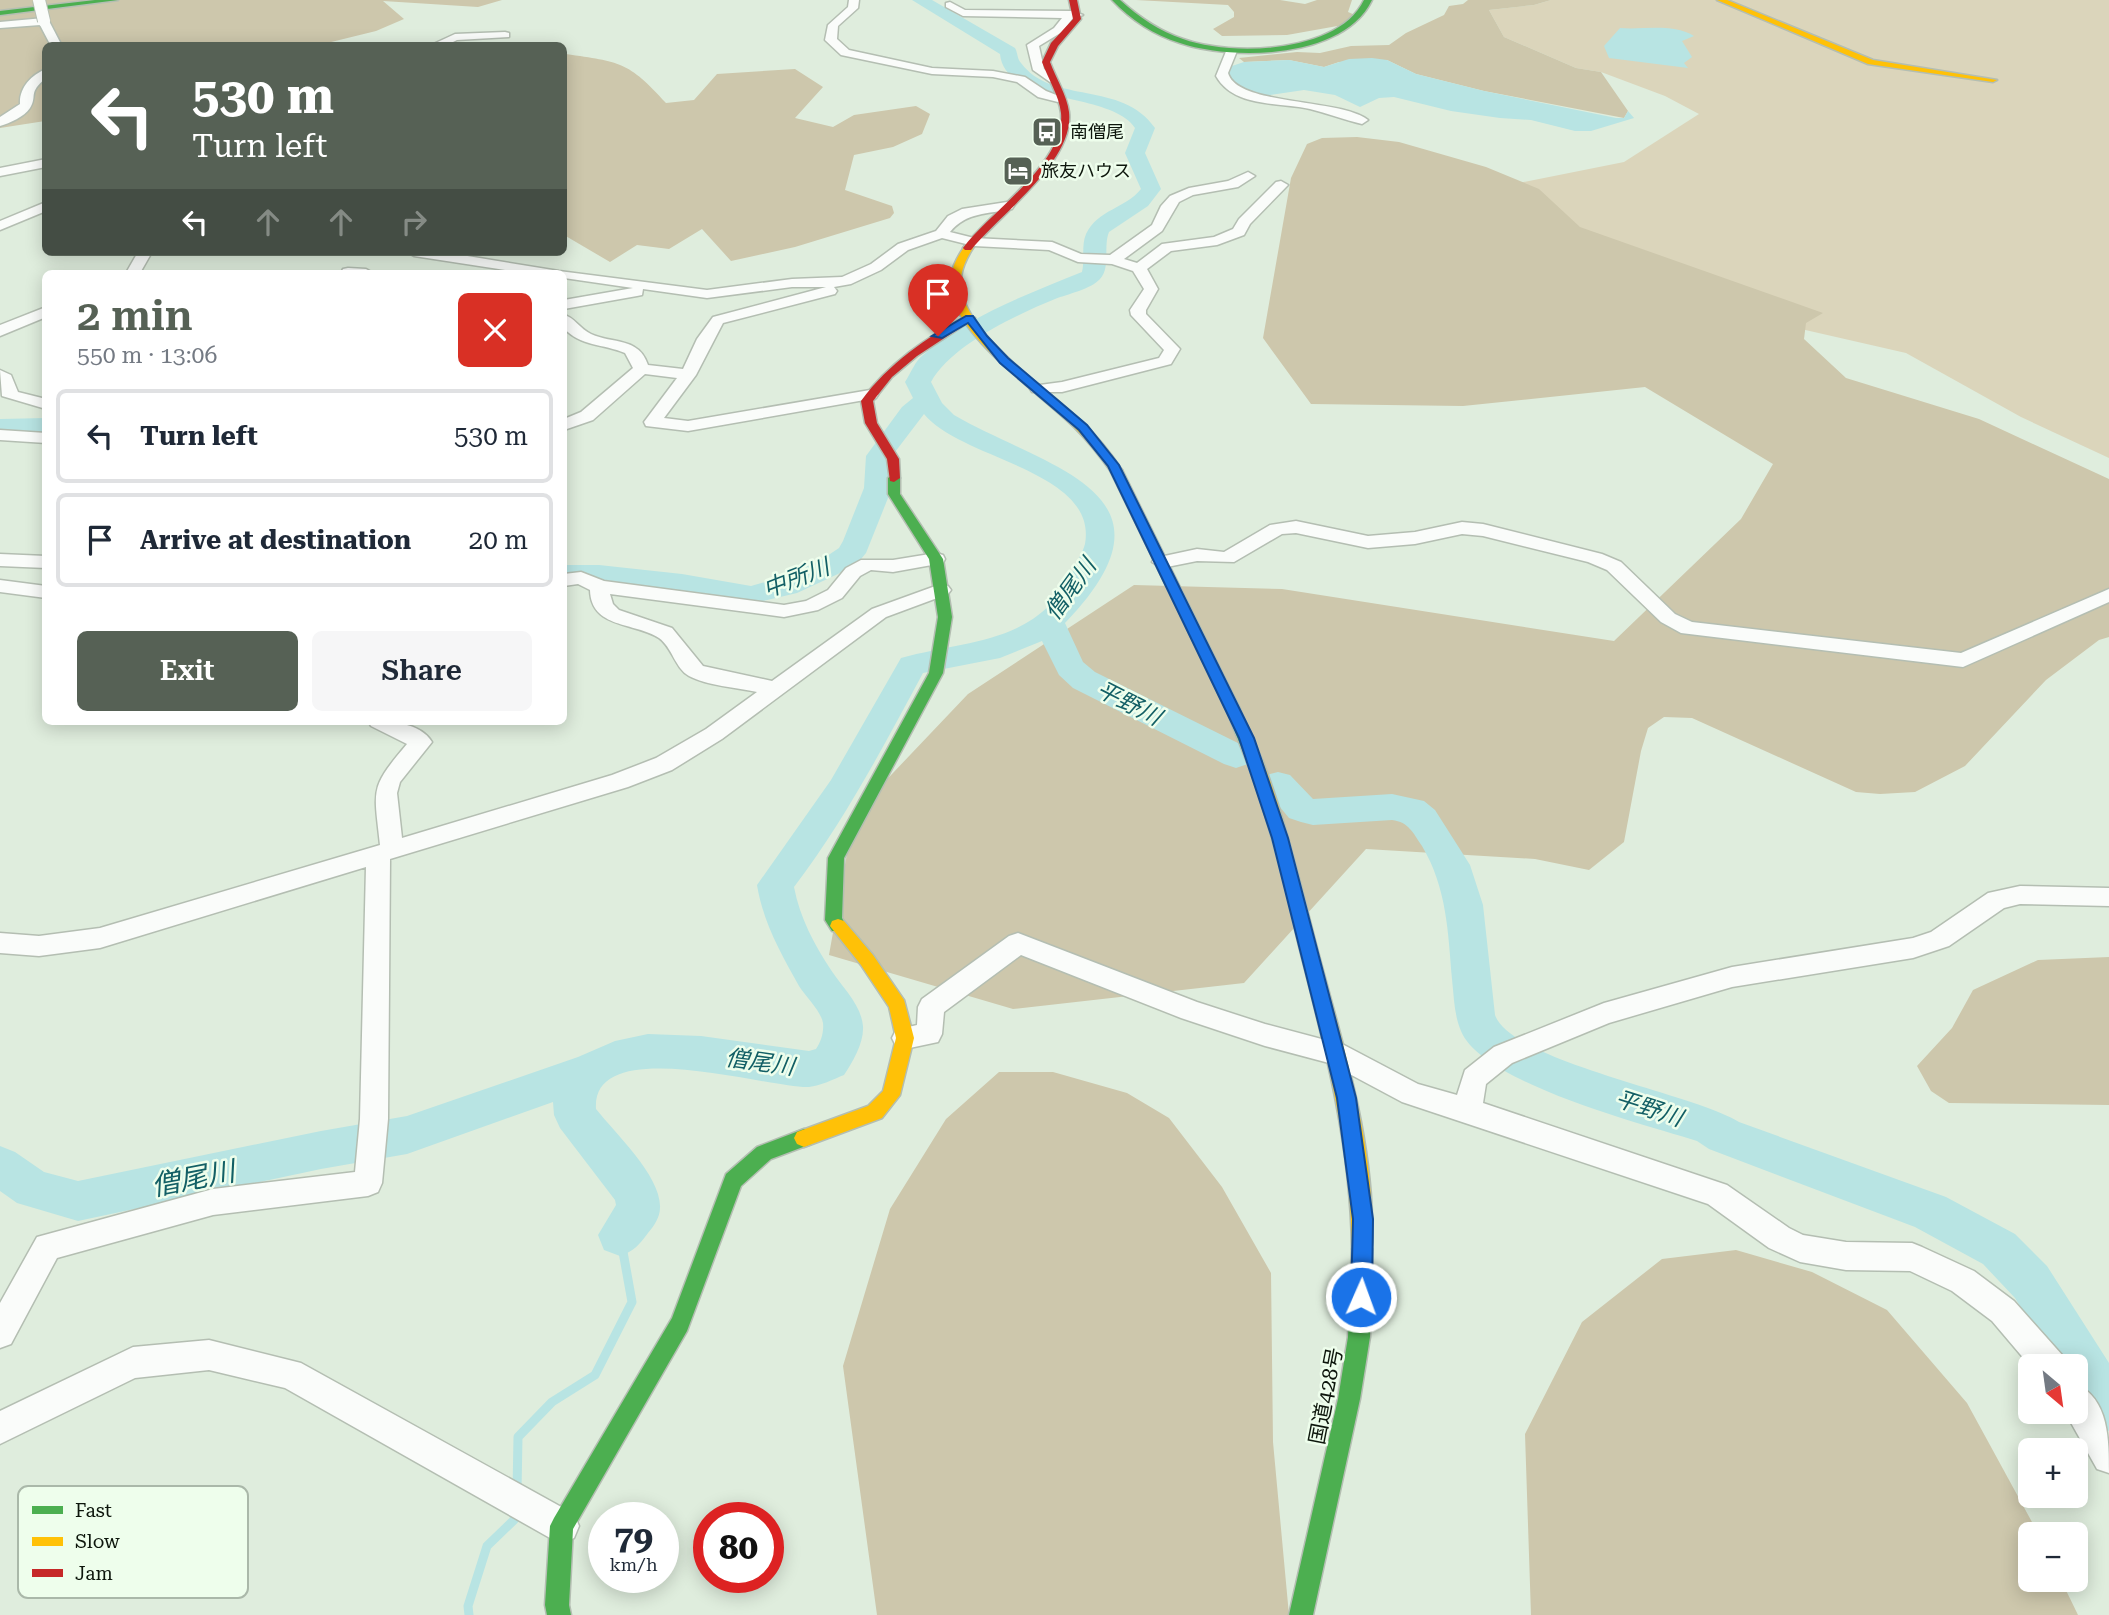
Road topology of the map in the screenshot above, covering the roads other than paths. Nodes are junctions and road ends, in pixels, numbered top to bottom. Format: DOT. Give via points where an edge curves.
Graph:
graph roads {
  1 [pos="38,0"];
  2 [pos="70,0"];
  3 [pos="114,0"];
  4 [pos="854,0"];
  5 [pos="1116,0"];
  6 [pos="1368,0"];
  7 [pos="1721,0"];
  8 [pos="950,5"];
  9 [pos="0,10"];
  10 [pos="1074,10"];
  11 [pos="44,21"];
  12 [pos="0,25"];
  13 [pos="505,35"];
  14 [pos="55,42"];
  15 [pos="444,42"];
  16 [pos="1231,51"];
  17 [pos="42,76"];
  18 [pos="1993,80"];
  19 [pos="1054,90"];
  20 [pos="42,110"];
  21 [pos="18,113"];
  22 [pos="1362,120"];
  23 [pos="0,122"];
  24 [pos="42,164"];
  25 [pos="0,172"];
  26 [pos="1248,176"];
  27 [pos="1281,185"];
  28 [pos="1007,206"];
  29 [pos="42,208"];
  30 [pos="0,226"];
  31 [pos="941,234"];
  32 [pos="974,242"];
  33 [pos="422,256"];
  34 [pos="1113,260"];
  35 [pos="876,267"];
  36 [pos="1139,268"];
  37 [pos="522,270"];
  38 [pos="567,274"];
  39 [pos="661,288"];
  40 [pos="567,304"];
  41 [pos="42,313"];
  42 [pos="567,324"];
  43 [pos="976,328"];
  44 [pos="0,331"];
  45 [pos="641,369"];
  46 [pos="0,375"];
  47 [pos="688,375"];
  48 [pos="1038,389"];
  49 [pos="870,395"];
  50 [pos="42,403"];
  51 [pos="567,424"];
  52 [pos="0,435"];
  53 [pos="42,438"];
  54 [pos="936,558"];
  55 [pos="0,560"];
  56 [pos="42,562"];
  57 [pos="1163,562"];
  58 [pos="567,580"];
  59 [pos="0,586"];
  60 [pos="600,587"];
  61 [pos="942,590"];
  62 [pos="42,591"];
  63 [pos="2109,595"];
  64 [pos="775,690"];
  65 [pos="387,725"];
  66 [pos="385,851"];
  67 [pos="2109,897"];
  68 [pos="0,943"];
  69 [pos="905,1038"];
  70 [pos="1335,1053"];
  71 [pos="1468,1110"];
  72 [pos="0,1333"];
  73 [pos="2041,1354"];
  74 [pos="2088,1418"];
  75 [pos="0,1428"];
  76 [pos="2109,1457"];
  77 [pos="562,1526"];
  78 [pos="559,1615"];
  79 [pos="1301,1615"];
  1 -- 11 [label="street, bridge"];
  2 -- 9 [label="main road"];
  3 -- 9 [label="main road"];
  4 -- 19 [label="street" via="853,8 833,25 831,40 845,52 932,71 1021,79 1042,94"];
  5 -- 16 [label="main road" via="1132,17 1182,40"];
  6 -- 16 [label="main road" via="1354,25 1337,34"];
  7 -- 18 [label="main road" via="1871,62"];
  8 -- 10 [label="street" via="963,13 1043,16"];
  10 -- 19 [label="main road, 国道428号" via="1076,24 1047,56"];
  11 -- 12 [label="street"];
  11 -- 14 [label="street"];
  13 -- 15 [label="street" via="456,37"];
  16 -- 22 [label="street" via="1222,76 1242,93"];
  17 -- 21 [label="street" via="27,89 26,105"];
  19 -- 28 [label="main road, 国道428号" via="1065,118 1060,140"];
  20 -- 21 [label="street"];
  21 -- 23 [label="street"];
  24 -- 25 [label="street"];
  26 -- 34 [label="street" via="1235,184 1180,196 1165,208 1156,230"];
  27 -- 36 [label="street" via="1239,232 1217,241 1167,247"];
  28 -- 31 [label="street" via="967,212 953,219"];
  28 -- 32 [label="main road, 国道428号"];
  29 -- 30 [label="street"];
  31 -- 32 [label="street"];
  31 -- 35 [label="street" via="903,247"];
  32 -- 34 [label="street" via="1052,247 1078,258"];
  32 -- 43 [label="main road, 国道428号" via="963,254 955,275 959,297"];
  33 -- 37 [label="street" via="431,261"];
  34 -- 36 [label="street"];
  35 -- 39 [label="street" via="834,283 792,283 707,294"];
  35 -- 47 [label="street" via="862,282 718,320"];
  36 -- 48 [label="street" via="1151,289 1138,310 1172,349 1165,361"];
  38 -- 39 [label="street"];
  39 -- 40 [label="street"];
  41 -- 44 [label="street"];
  42 -- 45 [label="street" via="580,337 626,346"];
  43 -- 48 [label="main road, 国道428号"];
  43 -- 49 [label="main road" via="938,336 897,365"];
  45 -- 47 [label="street"];
  45 -- 51 [label="street" via="587,416"];
  46 -- 50 [label="street" via="12,396"];
  47 -- 49 [label="street" via="652,422 688,426"];
  48 -- 57 [label="main road, 国道428号" via="1083,428 1113,465"];
  49 -- 54 [label="main road" via="871,423 893,459 894,494"];
  52 -- 53 [label="street"];
  54 -- 60 [label="street" via="893,566 868,564 853,572 835,594 784,611"];
  54 -- 61 [label="main road"];
  55 -- 56 [label="street"];
  57 -- 63 [label="street" via="1197,555 1227,558 1277,529 1296,527 1368,541 1469,528 1614,566 1668,618 1688,628 1963,660"];
  57 -- 70 [label="main road, 国道428号" via="1254,759 1280,838"];
  58 -- 60 [label="street" via="581,578"];
  59 -- 62 [label="street"];
  60 -- 64 [label="street" via="602,607 664,632 696,671"];
  61 -- 64 [label="street" via="879,613"];
  61 -- 69 [label="main road" via="945,617 936,673 836,858 833,920 898,1005"];
  64 -- 66 [label="street" via="664,764"];
  65 -- 66 [label="street" via="421,743 390,779"];
  66 -- 68 [label="street" via="100,938 39,946"];
  66 -- 72 [label="street" via="368,1183 213,1202 47,1247"];
  67 -- 71 [label="street" via="2020,895 1997,900 1940,939 1913,948 1732,977 1604,1014 1503,1055 1474,1078"];
  69 -- 70 [label="street" via="929,1034 931,1007 1018,943 1190,1010"];
  69 -- 77 [label="main road" via="891,1095 875,1112 764,1153 733,1180 680,1324"];
  70 -- 71 [label="street" via="1412,1094"];
  70 -- 79 [label="main road, 国道428号" via="1363,1219 1359,1337"];
  71 -- 73 [label="street" via="1717,1194 1800,1248 1846,1256 1912,1257 1963,1281 2003,1311"];
  74 -- 76 [label="street"];
  75 -- 77 [label="street" via="133,1363 209,1355 290,1374"];
  77 -- 78 [label="main road"];
}
